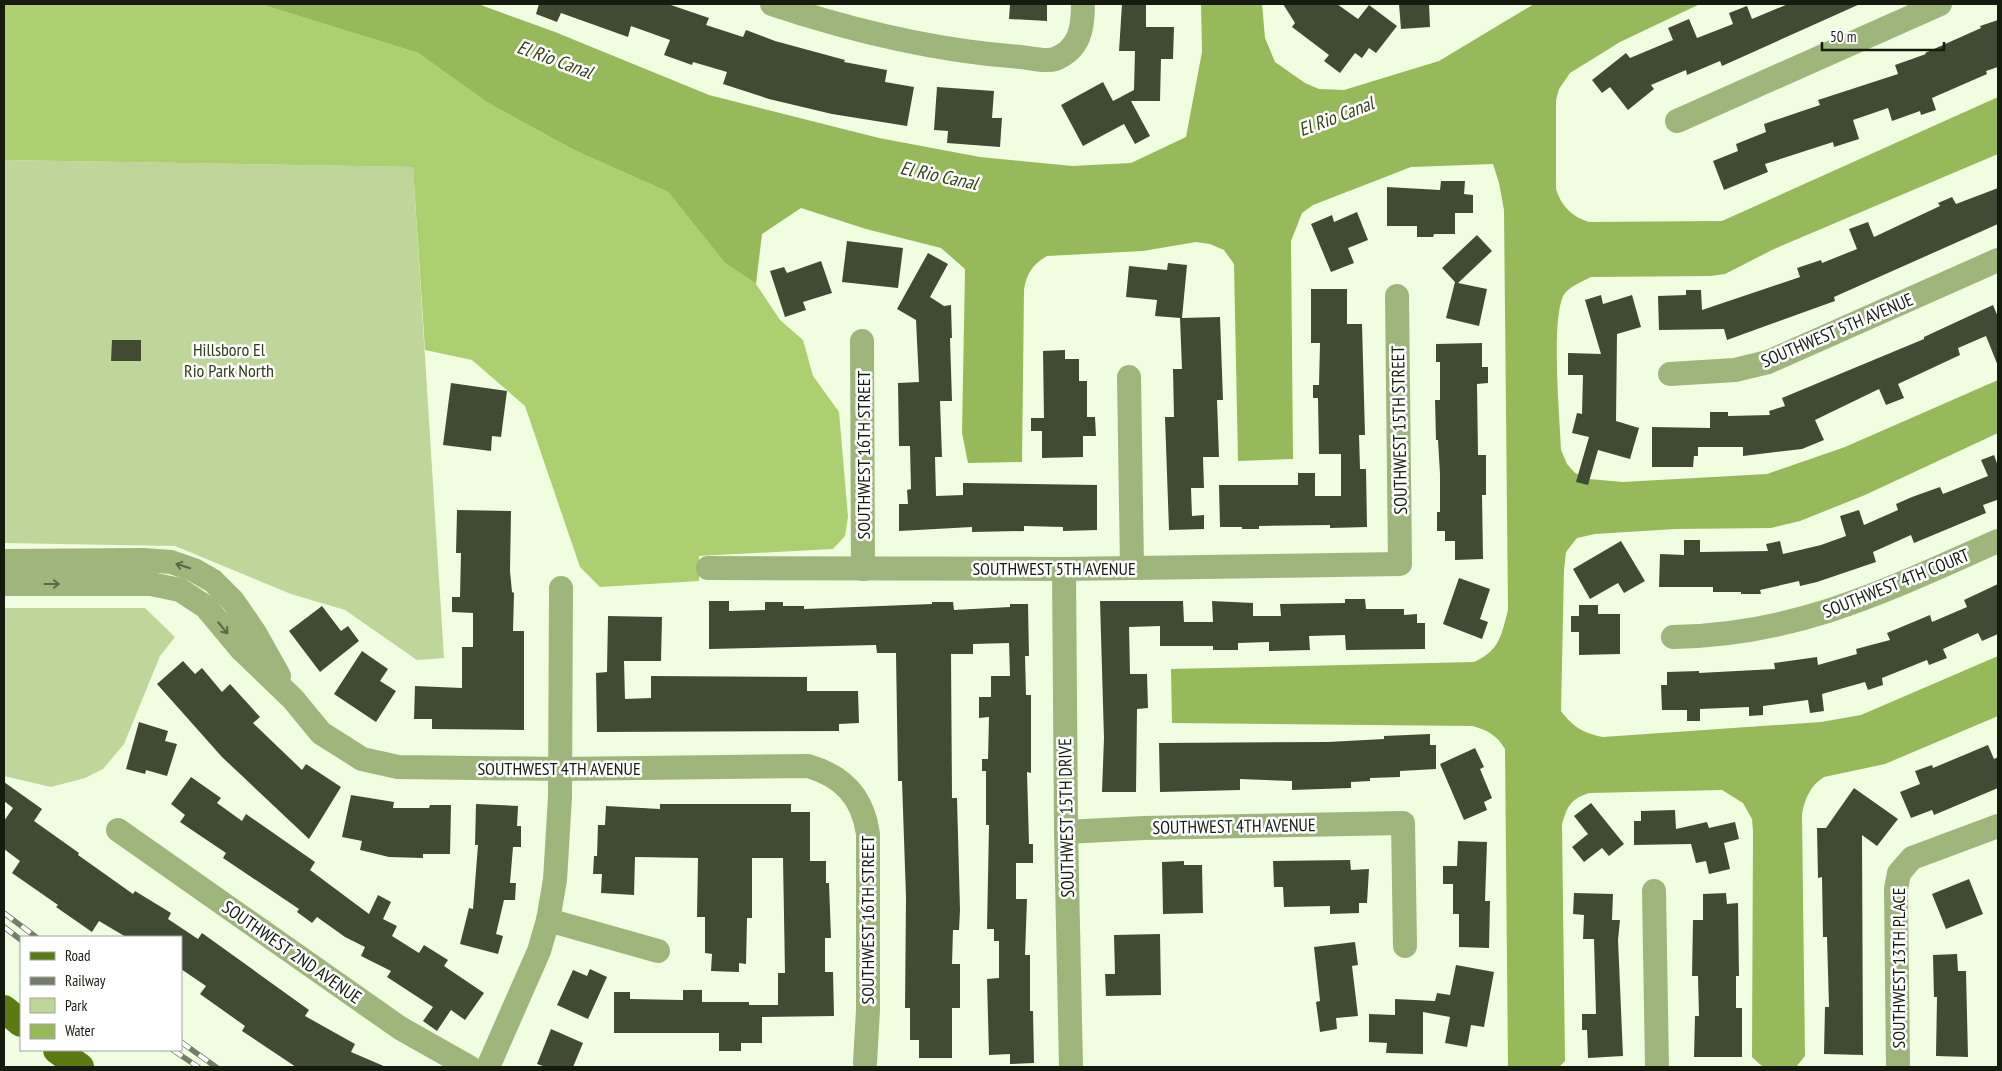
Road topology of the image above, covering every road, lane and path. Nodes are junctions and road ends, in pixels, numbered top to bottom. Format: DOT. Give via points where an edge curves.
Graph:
graph roads {
  1 [pos="772,4"];
  2 [pos="1083,4"];
  3 [pos="1940,4"];
  4 [pos="1677,121"];
  5 [pos="1998,260"];
  6 [pos="1396,296"];
  7 [pos="862,341"];
  8 [pos="1670,374"];
  9 [pos="1129,377"];
  10 [pos="1998,541"];
  11 [pos="4,561"];
  12 [pos="1400,564"];
  13 [pos="708,568"];
  14 [pos="1132,568"];
  15 [pos="863,569"];
  16 [pos="1064,569"];
  17 [pos="4,584"];
  18 [pos="561,588"];
  19 [pos="224,591"];
  20 [pos="206,607"];
  21 [pos="1673,637"];
  22 [pos="248,641"];
  23 [pos="560,769"];
  24 [pos="845,784"];
  25 [pos="1998,826"];
  26 [pos="118,830"];
  27 [pos="1066,832"];
  28 [pos="1654,891"];
  29 [pos="548,920"];
  30 [pos="1405,946"];
  31 [pos="658,951"];
  32 [pos="4,1009"];
  33 [pos="20,1022"];
  34 [pos="58,1051"];
  35 [pos="865,1062"];
  36 [pos="80,1067"];
  37 [pos="469,1067"];
  38 [pos="488,1067"];
  39 [pos="1071,1067"];
  40 [pos="1657,1067"];
  41 [pos="1898,1067"];
  1 -- 2 [label="street" via="869,33 931,46 1053,60 1073,48 1080,36"];
  3 -- 4 [label="street"];
  5 -- 8 [label="street, SOUTHWEST 5TH AVENUE" via="1768,362 1735,370"];
  6 -- 12 [label="street, SOUTHWEST 15TH STREET"];
  7 -- 15 [label="street, SOUTHWEST 16TH STREET"];
  9 -- 14 [label="street"];
  10 -- 21 [label="street, SOUTHWEST 4TH COURT" via="1871,597 1823,614 1749,630"];
  19 -- 11 [label="street, SOUTHWEST 4TH AVENUE, one-way" via="213,580 171,562"];
  12 -- 14 [label="street, SOUTHWEST 5TH AVENUE"];
  13 -- 15 [label="street, SOUTHWEST 5TH AVENUE"];
  14 -- 16 [label="street, SOUTHWEST 5TH AVENUE"];
  15 -- 16 [label="street, SOUTHWEST 5TH AVENUE"];
  16 -- 27 [label="street, SOUTHWEST 15TH DRIVE"];
  17 -- 20 [label="street, SOUTHWEST 4TH AVENUE, one-way" via="151,584 180,590"];
  18 -- 23 [label="street"];
  19 -- 20 [label="street"];
  19 -- 22 [label="street, SOUTHWEST 4TH AVENUE"];
  20 -- 22 [label="street, SOUTHWEST 4TH AVENUE, one-way"];
  22 -- 23 [label="street, SOUTHWEST 4TH AVENUE" via="321,733 362,759 398,767"];
  23 -- 24 [label="street, SOUTHWEST 4TH AVENUE" via="808,766 823,770"];
  23 -- 29 [label="street" via="558,847"];
  24 -- 35 [label="street, SOUTHWEST 16TH STREET" via="860,802 868,834"];
  25 -- 41 [label="street, SOUTHWEST 13TH PLACE" via="1912,858 1902,869 1896,888"];
  26 -- 37 [label="street, SOUTHWEST 2ND AVENUE" via="400,1028"];
  27 -- 30 [label="street, SOUTHWEST 4TH AVENUE" via="1403,823"];
  27 -- 39 [label="street, SOUTHWEST 15TH DRIVE"];
  28 -- 40 [label="street"];
  29 -- 31 [label="street"];
  29 -- 38 [label="street" via="525,984"];
  32 -- 33 [label="main road"];
  34 -- 36 [label="main road"];
}
